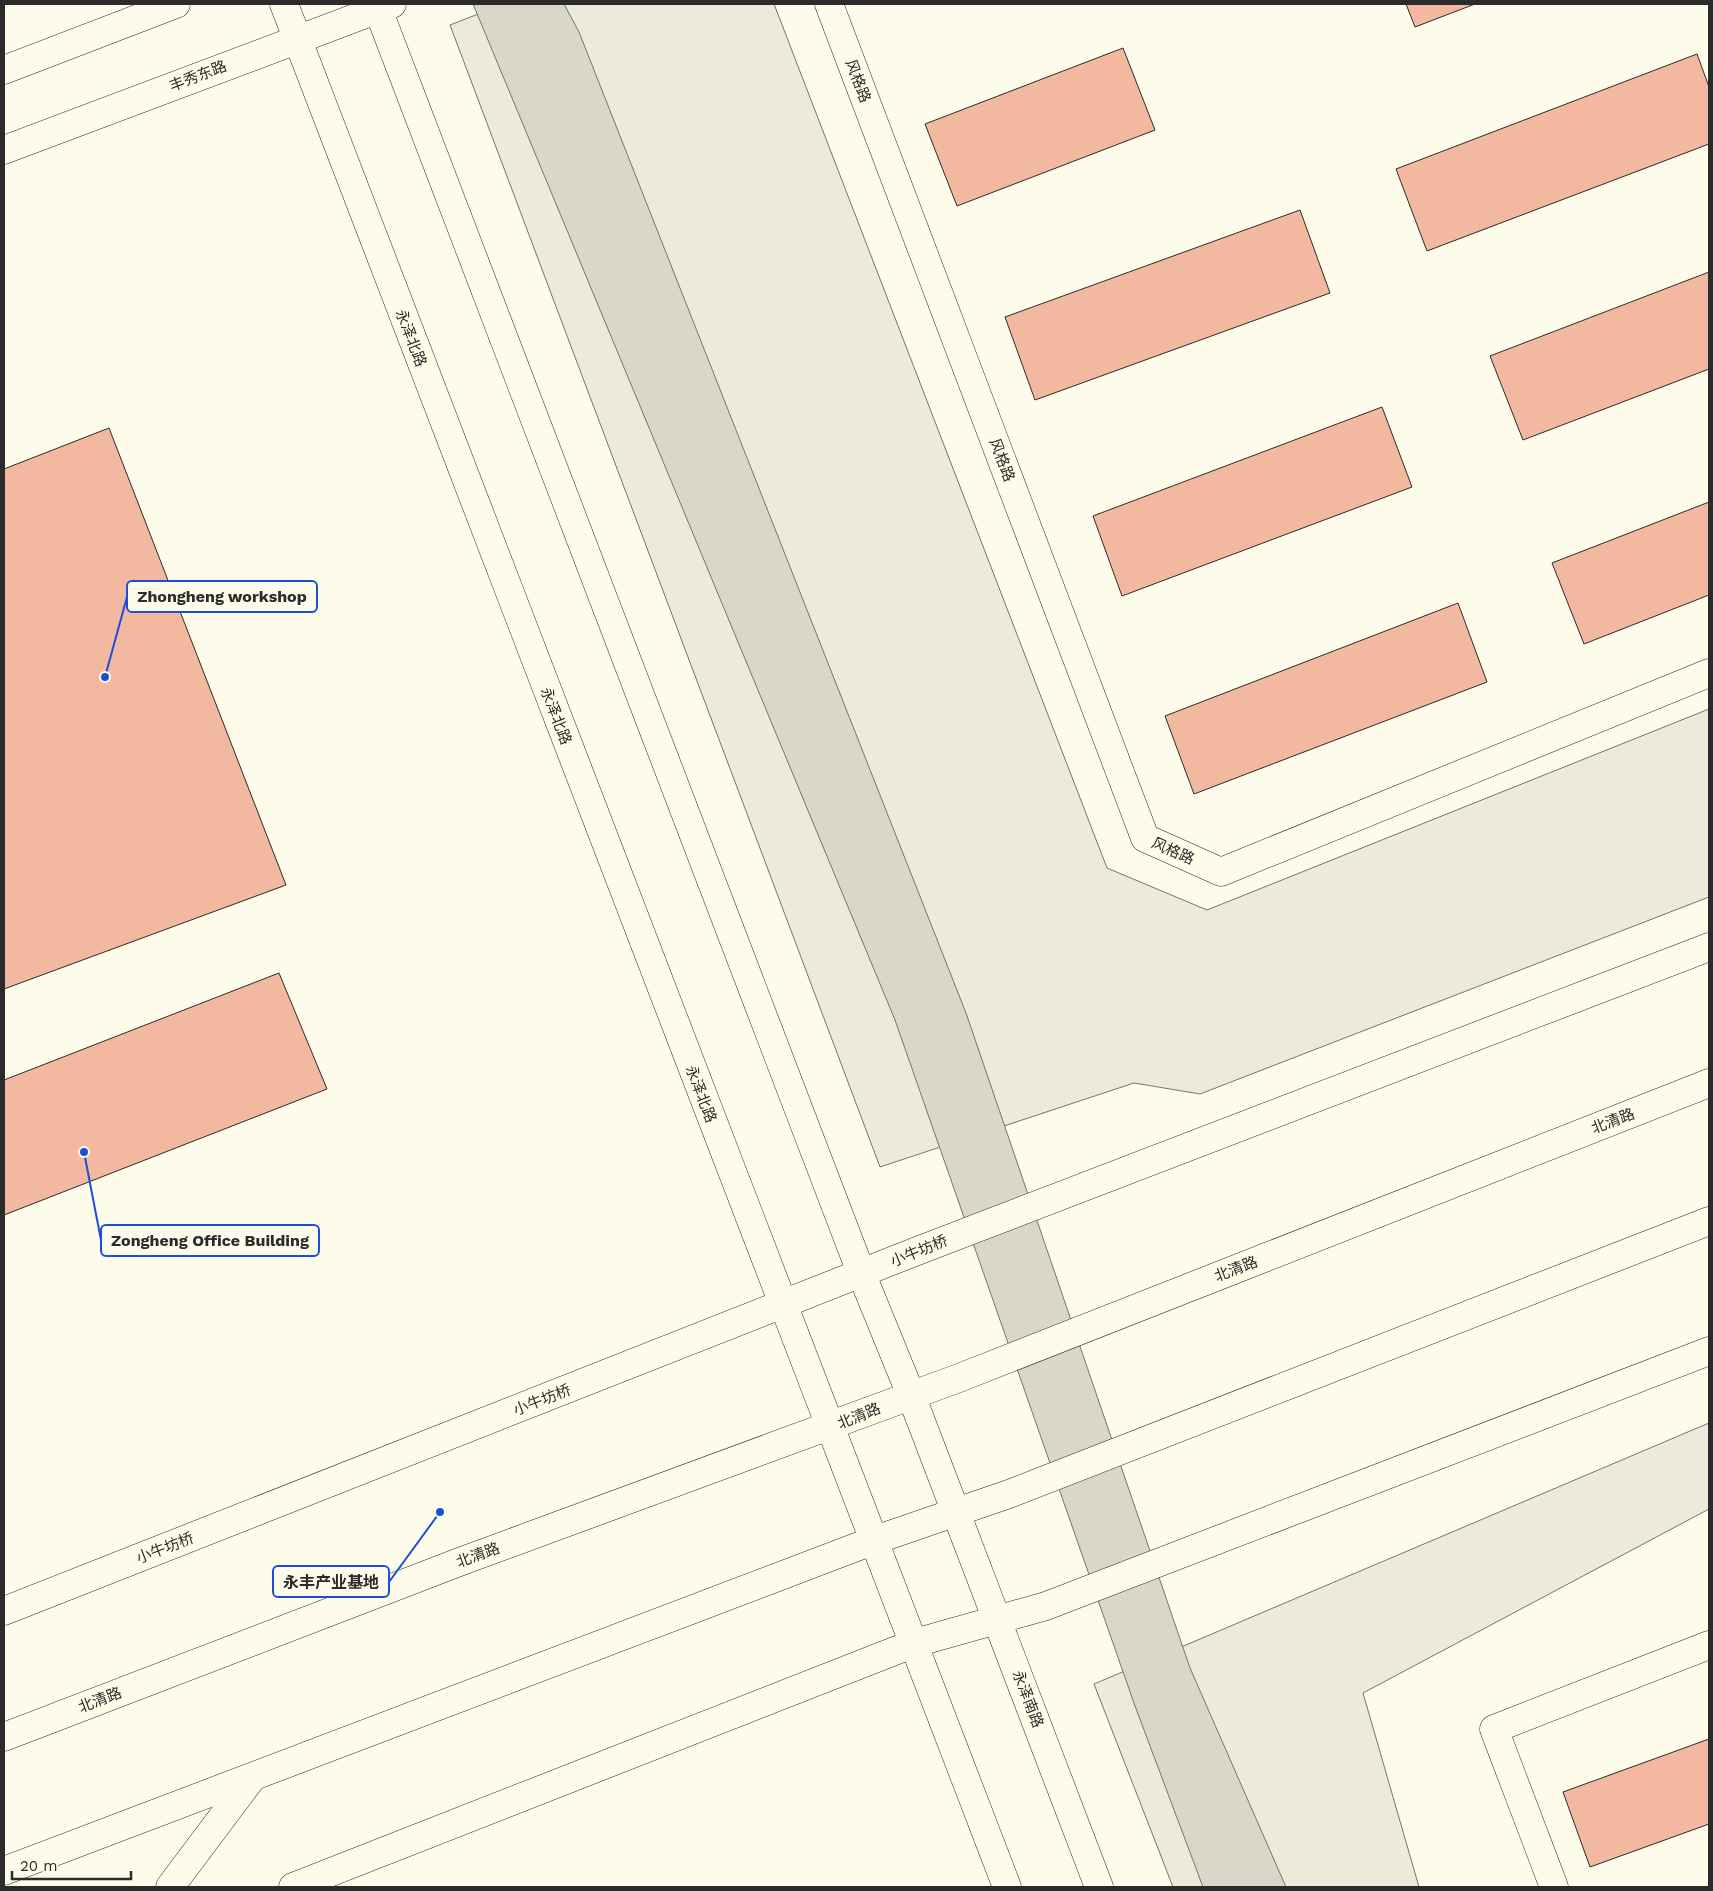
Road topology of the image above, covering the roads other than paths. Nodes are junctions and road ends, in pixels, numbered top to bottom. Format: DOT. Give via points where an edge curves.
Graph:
graph roads {
  1 [pos="176,4"];
  2 [pos="284,4"];
  3 [pos="829,4"];
  4 [pos="382,5"];
  5 [pos="296,38"];
  6 [pos="4,70"];
  7 [pos="4,150"];
  8 [pos="1709,673"];
  9 [pos="1709,947"];
  10 [pos="1709,1083"];
  11 [pos="1709,1220"];
  12 [pos="862,1275"];
  13 [pos="783,1306"];
  14 [pos="1709,1351"];
  15 [pos="911,1395"];
  16 [pos="830,1428"];
  17 [pos="955,1512"];
  18 [pos="874,1540"];
  19 [pos="4,1612"];
  20 [pos="997,1619"];
  21 [pos="915,1644"];
  22 [pos="1709,1645"];
  23 [pos="4,1737"];
  24 [pos="251,1779"];
  25 [pos="4,1871"];
  26 [pos="170,1887"];
  27 [pos="293,1887"];
  28 [pos="1007,1887"];
  29 [pos="1099,1887"];
  30 [pos="1554,1887"];
  1 -- 6 [label="street"];
  2 -- 5 [label="street, 永泽北路"];
  3 -- 8 [label="street, 风格路" via="1145,838 1221,872"];
  4 -- 5 [label="street, 丰秀东路"];
  4 -- 12 [label="street"];
  5 -- 7 [label="street, 丰秀东路"];
  5 -- 13 [label="street, 永泽北路"];
  9 -- 12 [label="street, 小牛坊桥"];
  10 -- 15 [label="street, 北清路"];
  11 -- 17 [label="street" via="1009,1494"];
  12 -- 13 [label="street, 小牛坊桥"];
  12 -- 15 [label="street"];
  13 -- 16 [label="street, 永泽北路"];
  13 -- 19 [label="street, 小牛坊桥"];
  14 -- 20 [label="street" via="1046,1606"];
  15 -- 16 [label="street, 北清路"];
  15 -- 17 [label="street, 永泽南路"];
  16 -- 18 [label="street, 永泽北路"];
  16 -- 23 [label="street, 北清路" via="462,1561"];
  17 -- 18 [label="street"];
  17 -- 20 [label="street, 永泽南路"];
  18 -- 21 [label="street"];
  18 -- 24 [label="street"];
  20 -- 21 [label="street"];
  20 -- 29 [label="street, 永泽南路"];
  21 -- 27 [label="street"];
  21 -- 28 [label="street"];
  22 -- 30 [label="street" via="1494,1729"];
  24 -- 25 [label="street"];
  24 -- 26 [label="street"];
}
